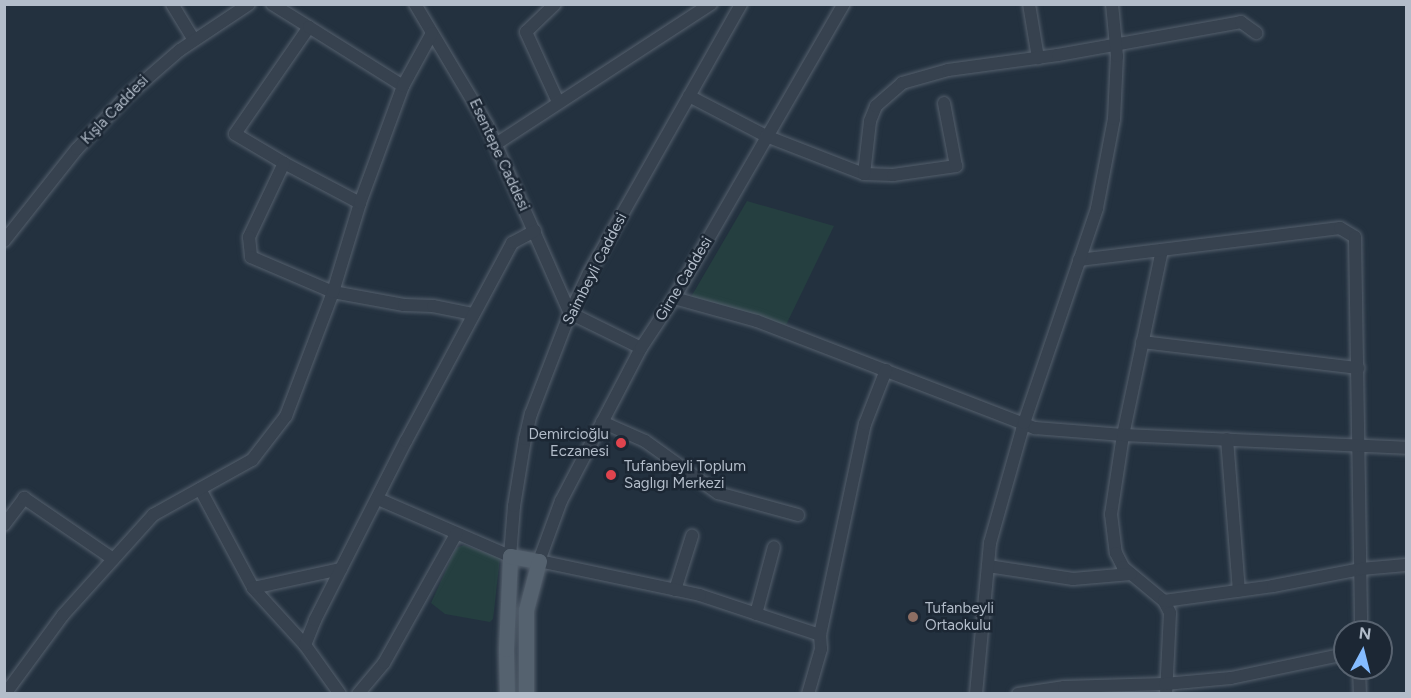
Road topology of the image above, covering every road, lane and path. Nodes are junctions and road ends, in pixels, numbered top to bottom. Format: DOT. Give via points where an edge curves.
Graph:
graph roads {
  1 [pos="172,4"];
  2 [pos="249,4"];
  3 [pos="272,4"];
  4 [pos="415,4"];
  5 [pos="555,4"];
  6 [pos="711,4"];
  7 [pos="844,4"];
  8 [pos="1029,4"];
  9 [pos="1112,4"];
  10 [pos="735,7"];
  11 [pos="309,27"];
  12 [pos="432,33"];
  13 [pos="1256,33"];
  14 [pos="194,40"];
  15 [pos="1116,44"];
  16 [pos="1038,58"];
  17 [pos="403,86"];
  18 [pos="689,96"];
  19 [pos="558,102"];
  20 [pos="944,103"];
  21 [pos="766,136"];
  22 [pos="496,144"];
  23 [pos="284,163"];
  24 [pos="864,174"];
  25 [pos="360,203"];
  26 [pos="535,231"];
  27 [pos="4,240"];
  28 [pos="1162,250"];
  29 [pos="1079,260"];
  30 [pos="333,292"];
  31 [pos="674,298"];
  32 [pos="570,313"];
  33 [pos="473,314"];
  34 [pos="1142,342"];
  35 [pos="641,348"];
  36 [pos="1358,368"];
  37 [pos="886,370"];
  38 [pos="602,422"];
  39 [pos="1024,423"];
  40 [pos="1123,435"];
  41 [pos="1227,439"];
  42 [pos="1360,447"];
  43 [pos="1407,448"];
  44 [pos="200,489"];
  45 [pos="378,499"];
  46 [pos="798,515"];
  47 [pos="4,525"];
  48 [pos="456,534"];
  49 [pos="692,536"];
  50 [pos="774,547"];
  51 [pos="510,556"];
  52 [pos="113,559"];
  53 [pos="539,561"];
  54 [pos="1407,565"];
  55 [pos="988,566"];
  56 [pos="340,569"];
  57 [pos="1361,569"];
  58 [pos="1131,574"];
  59 [pos="253,588"];
  60 [pos="675,590"];
  61 [pos="1239,591"];
  62 [pos="1164,601"];
  63 [pos="756,614"];
  64 [pos="1361,620"];
  65 [pos="820,635"];
  66 [pos="305,645"];
  67 [pos="1333,657"];
  68 [pos="1165,689"];
  69 [pos="5,693"];
  70 [pos="340,693"];
  71 [pos="358,693"];
  72 [pos="507,693"];
  73 [pos="526,693"];
  74 [pos="808,693"];
  75 [pos="976,693"];
  76 [pos="1018,693"];
  1 -- 14 [label="street"];
  2 -- 14 [label="street, Kışla Caddesi"];
  3 -- 11 [label="street"];
  4 -- 12 [label="street, Esentepe Caddesi"];
  5 -- 19 [label="street" via="526,32"];
  6 -- 19 [label="street"];
  7 -- 21 [label="street, Girne Caddesi"];
  8 -- 16 [label="street"];
  9 -- 15 [label="street"];
  10 -- 18 [label="street, Saimbeyli Caddesi"];
  11 -- 17 [label="street"];
  11 -- 23 [label="street" via="235,134"];
  12 -- 17 [label="street"];
  12 -- 22 [label="street, Esentepe Caddesi"];
  13 -- 15 [label="street" via="1240,22"];
  14 -- 27 [label="street, Kışla Caddesi" via="162,63 104,119"];
  15 -- 16 [label="street"];
  15 -- 29 [label="street" via="1114,119 1097,208"];
  16 -- 24 [label="street" via="948,70 902,83 876,106 870,122"];
  17 -- 25 [label="street"];
  18 -- 21 [label="street"];
  18 -- 32 [label="street, Saimbeyli Caddesi"];
  19 -- 22 [label="street"];
  20 -- 24 [label="street" via="956,166 893,175"];
  21 -- 24 [label="street"];
  21 -- 31 [label="street, Girne Caddesi"];
  22 -- 26 [label="street, Esentepe Caddesi"];
  23 -- 25 [label="street"];
  23 -- 30 [label="street" via="249,237 251,257"];
  25 -- 30 [label="street"];
  26 -- 32 [label="street, Esentepe Caddesi"];
  26 -- 33 [label="street" via="512,243"];
  28 -- 29 [label="street"];
  28 -- 34 [label="street"];
  28 -- 36 [label="street" via="1340,228 1356,237"];
  29 -- 39 [label="street"];
  30 -- 33 [label="street"];
  30 -- 44 [label="street" via="286,416 252,460"];
  31 -- 35 [label="street, Girne Caddesi"];
  31 -- 37 [label="street" via="757,321"];
  32 -- 35 [label="street"];
  32 -- 51 [label="street, Saimbeyli Caddesi" via="531,414 514,506"];
  33 -- 45 [label="street"];
  34 -- 36 [label="street"];
  34 -- 40 [label="street"];
  35 -- 38 [label="street, Girne Caddesi"];
  36 -- 42 [label="street"];
  37 -- 39 [label="street"];
  37 -- 65 [label="street" via="865,424"];
  38 -- 46 [label="street" via="645,441 718,493"];
  38 -- 53 [label="street, Girne Caddesi" via="561,501"];
  39 -- 40 [label="street" via="1035,428"];
  39 -- 55 [label="street" via="990,543"];
  40 -- 41 [label="street"];
  40 -- 58 [label="street" via="1111,513 1116,553"];
  41 -- 42 [label="street"];
  41 -- 61 [label="street"];
  42 -- 43 [label="street"];
  42 -- 57 [label="street"];
  44 -- 52 [label="street" via="153,515"];
  44 -- 59 [label="street"];
  45 -- 48 [label="street"];
  45 -- 56 [label="street"];
  47 -- 52 [label="street" via="24,498"];
  48 -- 51 [label="street"];
  48 -- 71 [label="street" via="384,663"];
  49 -- 60 [label="street"];
  50 -- 63 [label="street"];
  51 -- 53 [label="main road"];
  51 -- 72 [label="main road"];
  52 -- 69 [label="street" via="63,615"];
  53 -- 60 [label="street"];
  53 -- 73 [label="main road" via="526,610"];
  54 -- 57 [label="street"];
  55 -- 58 [label="street" via="1073,579"];
  55 -- 75 [label="street"];
  56 -- 59 [label="street"];
  56 -- 66 [label="street"];
  57 -- 61 [label="street"];
  57 -- 64 [label="street"];
  58 -- 62 [label="street"];
  59 -- 66 [label="street"];
  60 -- 63 [label="street"];
  61 -- 62 [label="street"];
  62 -- 68 [label="street" via="1170,613"];
  63 -- 65 [label="street"];
  65 -- 74 [label="street" via="821,649"];
  66 -- 70 [label="street"];
  67 -- 68 [label="street"];
  68 -- 76 [label="street" via="1064,687"];
}
